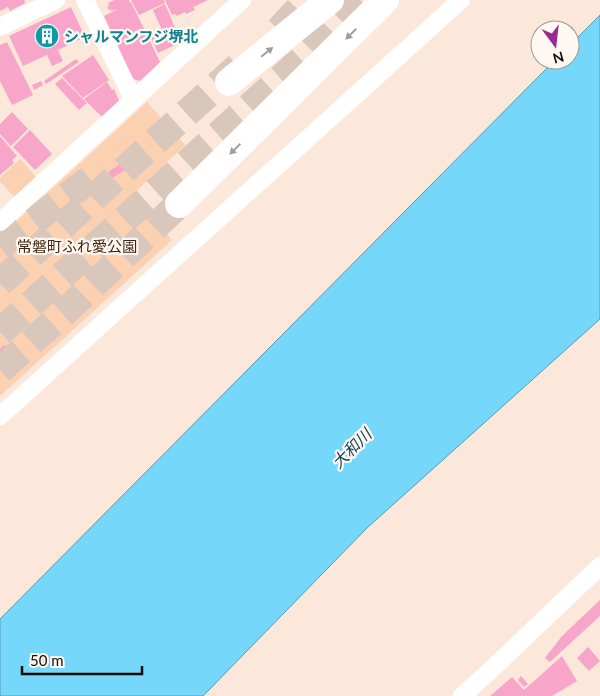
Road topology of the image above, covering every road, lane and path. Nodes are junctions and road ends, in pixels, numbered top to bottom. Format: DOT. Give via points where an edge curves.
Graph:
graph roads {
  1 [pos="56,0"];
  2 [pos="85,0"];
  3 [pos="242,0"];
  4 [pos="330,0"];
  5 [pos="385,0"];
  6 [pos="460,0"];
  7 [pos="0,27"];
  8 [pos="229,82"];
  9 [pos="133,99"];
  10 [pos="179,204"];
  11 [pos="0,222"];
  12 [pos="0,416"];
  13 [pos="600,566"];
  14 [pos="462,696"];
  1 -- 7 [label="street"];
  2 -- 9 [label="street"];
  3 -- 9 [label="street"];
  8 -- 4 [label="highway, one-way"];
  5 -- 10 [label="highway, one-way"];
  6 -- 12 [label="street"];
  9 -- 11 [label="street"];
  13 -- 14 [label="street"];
}
